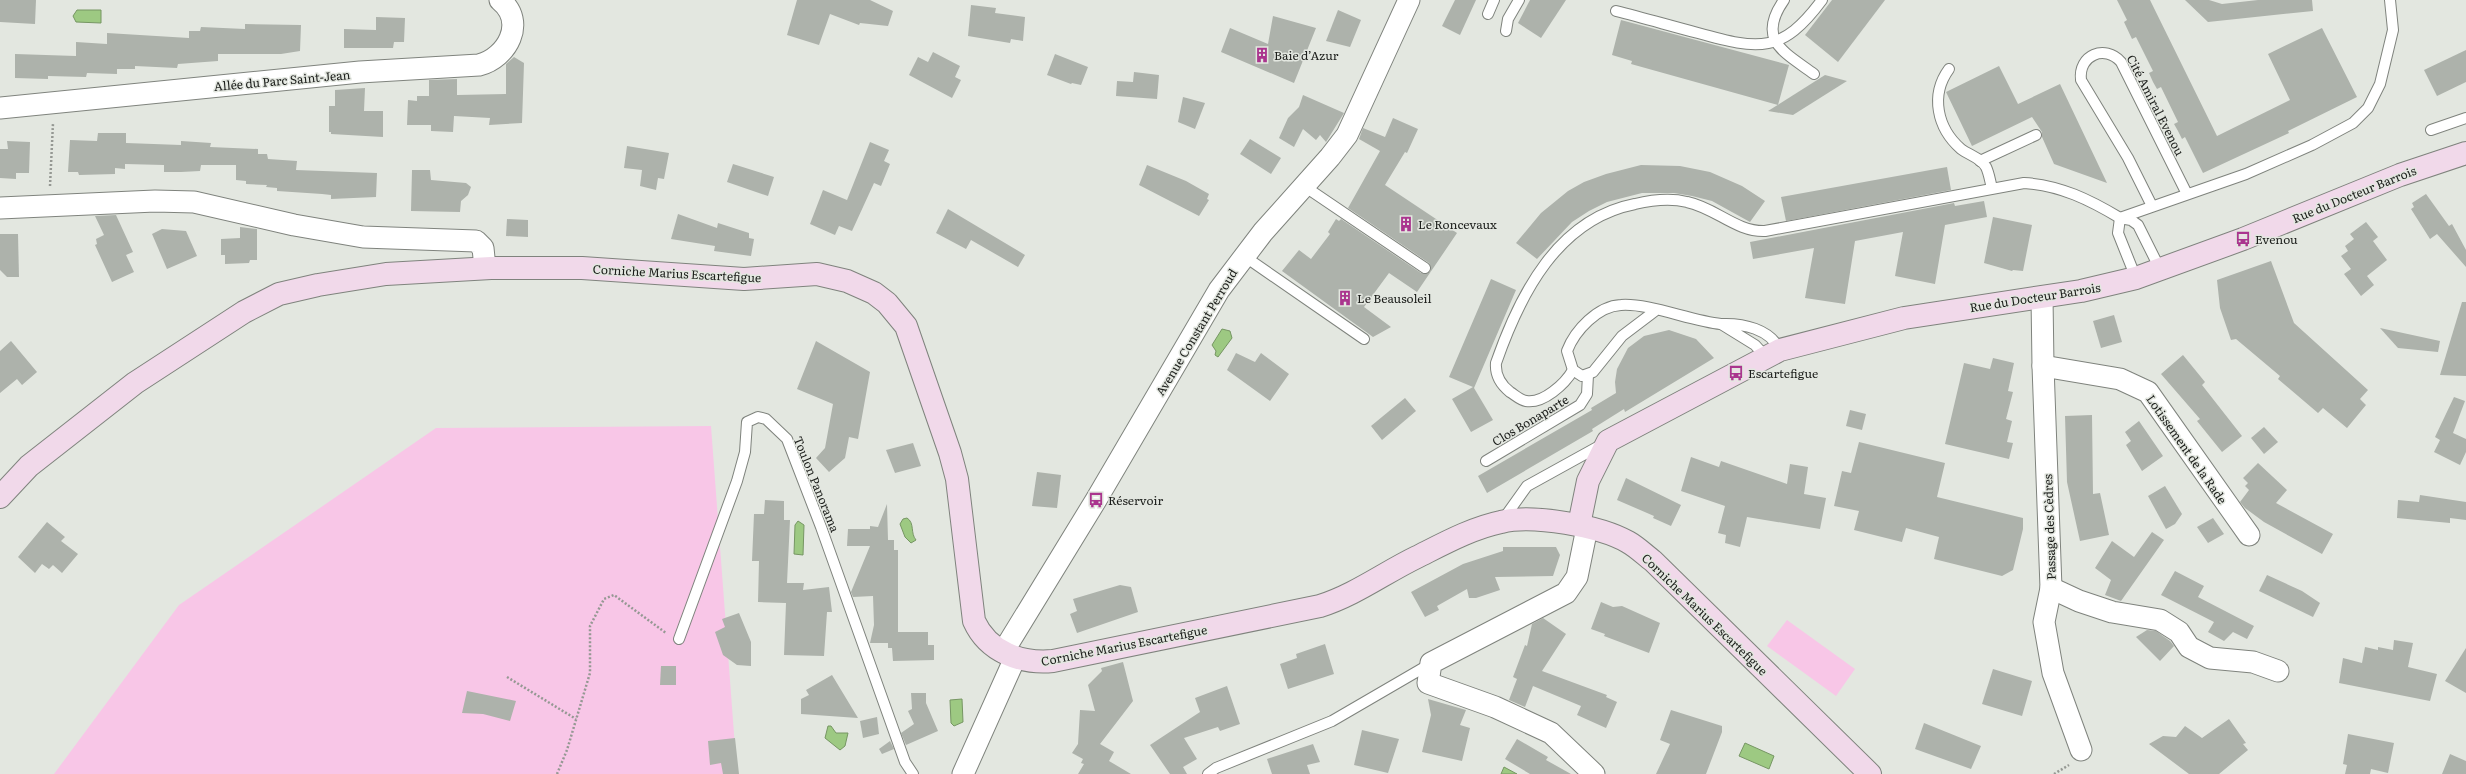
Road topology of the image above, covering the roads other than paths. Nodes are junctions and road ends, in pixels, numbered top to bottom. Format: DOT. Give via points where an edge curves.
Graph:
graph roads {
  1 [pos="500,0"];
  2 [pos="1409,0"];
  3 [pos="1494,0"];
  4 [pos="1519,0"];
  5 [pos="1784,0"];
  6 [pos="1822,0"];
  7 [pos="2390,0"];
  8 [pos="1616,10"];
  9 [pos="1488,14"];
  10 [pos="1506,31"];
  11 [pos="1775,41"];
  12 [pos="1949,69"];
  13 [pos="1814,74"];
  14 [pos="0,108"];
  15 [pos="2466,118"];
  16 [pos="2432,130"];
  17 [pos="2036,135"];
  18 [pos="2466,153"];
  19 [pos="1980,161"];
  20 [pos="1304,186"];
  21 [pos="1992,188"];
  22 [pos="2188,194"];
  23 [pos="2152,206"];
  24 [pos="0,208"];
  25 [pos="2120,218"];
  26 [pos="1244,256"];
  27 [pos="485,268"];
  28 [pos="1425,268"];
  29 [pos="2160,269"];
  30 [pos="2136,278"];
  31 [pos="2042,297"];
  32 [pos="1655,310"];
  33 [pos="1721,324"];
  34 [pos="1364,339"];
  35 [pos="1773,354"];
  36 [pos="2043,366"];
  37 [pos="1573,370"];
  38 [pos="1588,375"];
  39 [pos="1608,441"];
  40 [pos="1486,462"];
  41 [pos="0,497"];
  42 [pos="1502,521"];
  43 [pos="1583,527"];
  44 [pos="2249,535"];
  45 [pos="2051,588"];
  46 [pos="679,639"];
  47 [pos="1009,655"];
  48 [pos="1431,663"];
  49 [pos="2278,672"];
  50 [pos="2081,750"];
  51 [pos="912,774"];
  52 [pos="963,774"];
  53 [pos="1208,774"];
  54 [pos="1594,774"];
  55 [pos="1870,774"];
  1 -- 14 [label="street, Allée du Parc Saint-Jean" via="510,14 511,36 503,51 489,62 360,72"];
  2 -- 20 [label="street, Avenue Constant Perroud" via="1347,135"];
  3 -- 9 [label="lane"];
  4 -- 10 [label="lane" via="1508,19"];
  5 -- 11 [label="lane" via="1774,16 1772,28"];
  6 -- 11 [label="lane" via="1800,28"];
  7 -- 22 [label="lane" via="2393,30 2390,47 2375,96 2362,115 2345,129 2306,148 2212,188"];
  8 -- 11 [label="lane" via="1748,46"];
  11 -- 13 [label="lane" via="1780,49"];
  12 -- 19 [label="lane" via="1937,96 1937,110 1956,143"];
  15 -- 16 [label="lane"];
  17 -- 19 [label="lane"];
  18 -- 29 [label="main road, Rue du Docteur Barrois" via="2400,174 2243,239"];
  19 -- 21 [label="lane" via="1986,167"];
  20 -- 26 [label="street, Avenue Constant Perroud"];
  20 -- 28 [label="lane"];
  21 -- 25 [label="lane" via="2024,182 2054,186 2088,200"];
  21 -- 37 [label="lane, Clos Bonaparte" via="1765,231 1737,226 1704,206 1666,200 1617,208 1596,217 1575,231 1557,249 1526,294 1504,340 1496,370 1504,388 1528,402 1547,394 1566,381"];
  22 -- 23 [label="lane"];
  22 -- 23 [label="lane, Cité Amiral Evenou" via="2122,62 2110,53 2096,53 2085,61 2081,80 2128,158"];
  23 -- 25 [label="lane"];
  24 -- 27 [label="street" via="155,201 194,202 294,225 363,237 473,241 480,243 483,248"];
  25 -- 29 [label="lane" via="2131,220 2138,225"];
  25 -- 30 [label="lane" via="2118,233"];
  26 -- 34 [label="lane"];
  26 -- 47 [label="street, Avenue Constant Perroud" via="1219,290"];
  27 -- 41 [label="main road, Corniche Marius Escartefigue" via="386,274 279,294 244,312 135,383 29,466"];
  27 -- 47 [label="main road, Corniche Marius Escartefigue" via="582,268 744,279 817,274 848,281 874,293 887,303 901,320 913,343 957,478 972,613 978,630 993,646"];
  29 -- 30 [label="main road, Rue du Docteur Barrois"];
  30 -- 31 [label="main road, Rue du Docteur Barrois"];
  31 -- 35 [label="main road, Rue du Docteur Barrois" via="1904,318"];
  31 -- 36 [label="street, Passage des Cèdres"];
  32 -- 33 [label="lane"];
  32 -- 37 [label="lane" via="1620,305 1595,316 1569,345 1568,359"];
  32 -- 38 [label="lane" via="1622,336"];
  33 -- 35 [label="lane"];
  33 -- 35 [label="lane" via="1742,324 1752,327 1770,338"];
  35 -- 39 [label="main road, Rue du Docteur Barrois"];
  36 -- 44 [label="street, Lotissement de la Rade" via="2120,379 2148,392"];
  36 -- 45 [label="street, Passage des Cèdres"];
  37 -- 38 [label="lane" via="1582,376"];
  38 -- 40 [label="lane, Clos Bonaparte" via="1587,394 1580,405"];
  39 -- 42 [label="lane, Rue du Docteur Barrois" via="1527,486"];
  39 -- 43 [label="main road" via="1588,480"];
  42 -- 43 [label="main road, Corniche Marius Escartefigue" via="1541,520"];
  42 -- 47 [label="main road, Corniche Marius Escartefigue" via="1423,554 1342,599 1320,606 1053,661 1026,662"];
  43 -- 48 [label="street" via="1576,577 1566,593"];
  43 -- 55 [label="main road, Corniche Marius Escartefigue" via="1628,542 1653,561"];
  45 -- 49 [label="street" via="2079,602 2112,612 2160,620 2179,632 2189,647 2210,658 2253,662"];
  45 -- 50 [label="street, Passage des Cèdres" via="2044,622 2053,673"];
  46 -- 51 [label="lane, Toulon Panorama" via="737,480 745,452 747,422 758,417 766,419 787,439 905,762"];
  47 -- 52 [label="street, Avenue Constant Perroud"];
  48 -- 53 [label="lane" via="1332,721 1216,768"];
  48 -- 54 [label="street" via="1428,683 1495,707 1551,733"];
}
